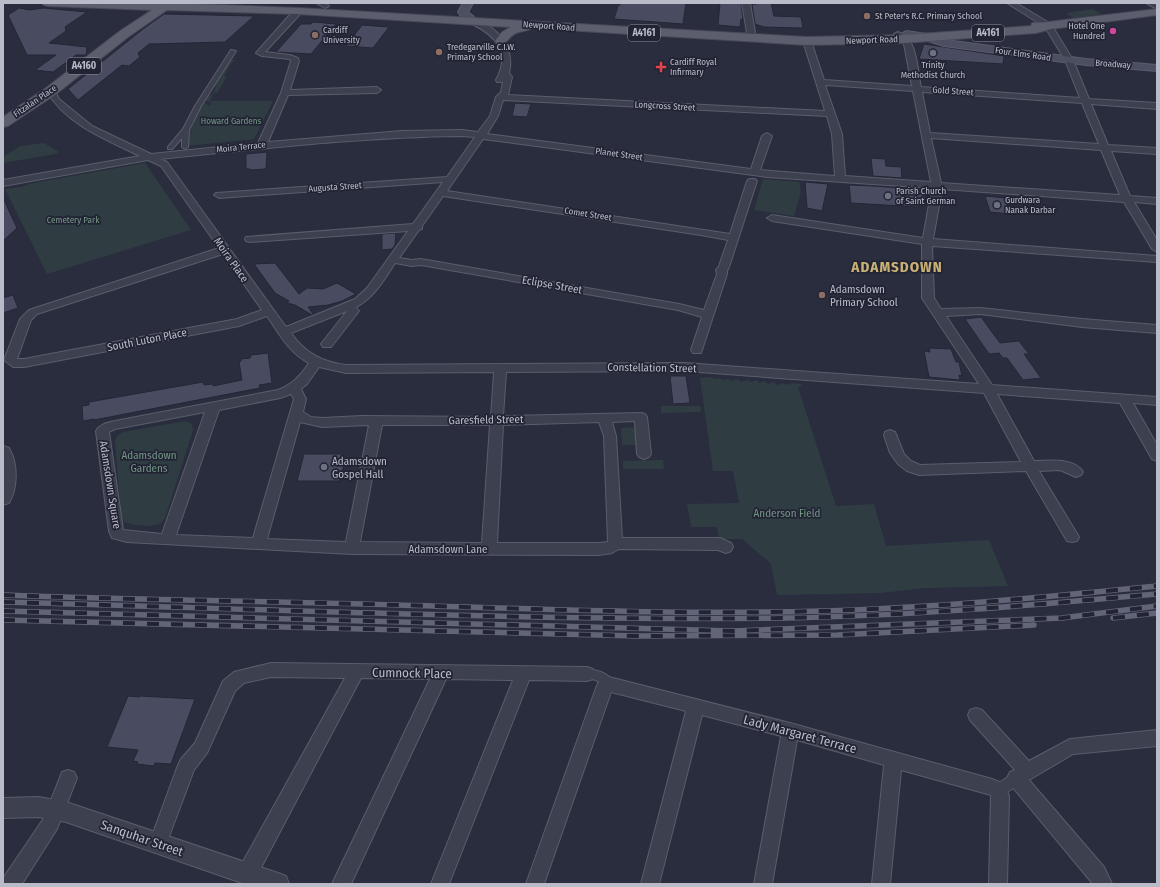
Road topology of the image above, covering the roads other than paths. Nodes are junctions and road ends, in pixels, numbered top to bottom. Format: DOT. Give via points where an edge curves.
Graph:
graph roads {
  1 [pos="48,3"];
  2 [pos="243,3"];
  3 [pos="468,3"];
  4 [pos="477,3"];
  5 [pos="746,3"];
  6 [pos="1011,3"];
  7 [pos="1150,3"];
  8 [pos="160,5"];
  9 [pos="322,5"];
  10 [pos="1157,7"];
  11 [pos="298,11"];
  12 [pos="1157,12"];
  13 [pos="465,15"];
  14 [pos="481,22"];
  15 [pos="537,25"];
  16 [pos="1048,26"];
  17 [pos="903,35"];
  18 [pos="752,36"];
  19 [pos="927,37"];
  20 [pos="501,40"];
  21 [pos="807,41"];
  22 [pos="233,51"];
  23 [pos="1069,60"];
  24 [pos="1157,68"];
  25 [pos="820,82"];
  26 [pos="917,89"];
  27 [pos="377,90"];
  28 [pos="285,93"];
  29 [pos="54,96"];
  30 [pos="500,97"];
  31 [pos="1086,101"];
  32 [pos="1157,106"];
  33 [pos="3,114"];
  34 [pos="830,114"];
  35 [pos="3,123"];
  36 [pos="186,130"];
  37 [pos="482,134"];
  38 [pos="927,135"];
  39 [pos="767,136"];
  40 [pos="262,145"];
  41 [pos="185,147"];
  42 [pos="1104,147"];
  43 [pos="170,148"];
  44 [pos="1157,151"];
  45 [pos="150,157"];
  46 [pos="754,177"];
  47 [pos="840,178"];
  48 [pos="451,180"];
  49 [pos="3,183"];
  50 [pos="936,185"];
  51 [pos="442,193"];
  52 [pos="219,195"];
  53 [pos="1127,199"];
  54 [pos="1157,201"];
  55 [pos="772,218"];
  56 [pos="418,227"];
  57 [pos="734,238"];
  58 [pos="250,239"];
  59 [pos="928,242"];
  60 [pos="1157,249"];
  61 [pos="224,250"];
  62 [pos="1157,259"];
  63 [pos="394,260"];
  64 [pos="349,306"];
  65 [pos="268,312"];
  66 [pos="938,313"];
  67 [pos="709,314"];
  68 [pos="1157,329"];
  69 [pos="283,332"];
  70 [pos="327,344"];
  71 [pos="697,350"];
  72 [pos="316,362"];
  73 [pos="500,368"];
  74 [pos="293,389"];
  75 [pos="989,390"];
  76 [pos="1124,399"];
  77 [pos="1157,401"];
  78 [pos="214,406"];
  79 [pos="296,414"];
  80 [pos="604,418"];
  81 [pos="376,421"];
  82 [pos="497,421"];
  83 [pos="890,435"];
  84 [pos="3,452"];
  85 [pos="644,454"];
  86 [pos="1157,456"];
  87 [pos="1030,466"];
  88 [pos="1076,472"];
  89 [pos="3,500"];
  90 [pos="1072,537"];
  91 [pos="168,540"];
  92 [pos="616,543"];
  93 [pos="258,544"];
  94 [pos="726,547"];
  95 [pos="352,548"];
  96 [pos="489,549"];
  97 [pos="356,672"];
  98 [pos="440,674"];
  99 [pos="523,674"];
  100 [pos="587,674"];
  101 [pos="606,686"];
  102 [pos="696,706"];
  103 [pos="976,715"];
  104 [pos="790,731"];
  105 [pos="1155,740"];
  106 [pos="893,759"];
  107 [pos="1021,774"];
  108 [pos="68,778"];
  109 [pos="998,790"];
  110 [pos="3,808"];
  111 [pos="57,810"];
  112 [pos="158,844"];
  113 [pos="247,874"];
  114 [pos="11,884"];
  115 [pos="278,884"];
  116 [pos="341,884"];
  117 [pos="440,884"];
  118 [pos="535,884"];
  119 [pos="650,884"];
  120 [pos="763,884"];
  121 [pos="881,884"];
  122 [pos="998,884"];
  123 [pos="1103,884"];
  1 -- 8 [label="main road, Newport Road / A4161"];
  2 -- 9 [label="main road, Newport Road / A4161"];
  3 -- 13 [label="main road" via="464,10"];
  4 -- 14 [label="main road" via="474,11"];
  5 -- 18 [label="street"];
  6 -- 16 [label="street"];
  7 -- 10 [label="street"];
  8 -- 11 [label="main road, Newport Road / A4161"];
  8 -- 29 [label="main road, Fitzalan Place / A4160"];
  8 -- 33 [label="main road, Fitzalan Place / A4160"];
  9 -- 13 [label="main road, Newport Road / A4161"];
  11 -- 14 [label="main road, Newport Road / A4161"];
  11 -- 28 [label="street" via="260,53 292,58 295,61"];
  12 -- 16 [label="main road, Newport Road / A4161"];
  13 -- 14 [label="main road, Newport Road / A4161"];
  14 -- 15 [label="main road, Newport Road / A4161"];
  14 -- 18 [label="main road, Newport Road / A4161" via="651,28"];
  14 -- 20 [label="street"];
  15 -- 18 [label="main road, Newport Road / A4161"];
  15 -- 20 [label="main road" via="511,30"];
  16 -- 17 [label="main road, Newport Road / A4161"];
  16 -- 19 [label="main road, Newport Road / A4161"];
  16 -- 23 [label="street"];
  17 -- 18 [label="main road, Newport Road / A4161"];
  17 -- 19 [label="main road, Newport Road / A4161"];
  17 -- 21 [label="main road, Newport Road / A4161"];
  17 -- 26 [label="street" via="908,43"];
  18 -- 21 [label="main road, Newport Road / A4161"];
  19 -- 23 [label="main road, Four Elms Road" via="951,44"];
  20 -- 30 [label="street" via="508,82 505,93"];
  21 -- 25 [label="street"];
  22 -- 36 [label="street"];
  23 -- 24 [label="main road, Broadway"];
  23 -- 31 [label="street"];
  25 -- 26 [label="street, Gold Street"];
  25 -- 34 [label="street"];
  26 -- 31 [label="street, Gold Street"];
  26 -- 38 [label="street"];
  27 -- 28 [label="street"];
  28 -- 40 [label="street"];
  29 -- 35 [label="main road, Fitzalan Place / A4160"];
  29 -- 45 [label="street, Moira Place" via="89,128"];
  30 -- 34 [label="street, Longcross Street"];
  30 -- 37 [label="street" via="494,116"];
  31 -- 32 [label="street, Gold Street"];
  31 -- 42 [label="street"];
  34 -- 47 [label="street" via="837,134"];
  36 -- 41 [label="street"];
  36 -- 43 [label="street"];
  37 -- 40 [label="street, Moira Terrace" via="402,134"];
  37 -- 46 [label="street, Planet Street"];
  37 -- 48 [label="street"];
  38 -- 42 [label="street"];
  38 -- 50 [label="street"];
  39 -- 46 [label="street"];
  40 -- 45 [label="street, Moira Terrace"];
  42 -- 44 [label="street"];
  42 -- 53 [label="street"];
  45 -- 49 [label="street, Moira Terrace"];
  45 -- 61 [label="street, Moira Place" via="164,164"];
  46 -- 47 [label="street, Planet Street"];
  46 -- 57 [label="street"];
  47 -- 50 [label="street, Planet Street"];
  48 -- 51 [label="street"];
  48 -- 52 [label="street, Augusta Street"];
  50 -- 53 [label="street, Planet Street"];
  50 -- 59 [label="street"];
  51 -- 56 [label="street"];
  51 -- 57 [label="street, Comet Street"];
  53 -- 54 [label="street, Planet Street"];
  53 -- 60 [label="street"];
  55 -- 59 [label="street"];
  56 -- 58 [label="street"];
  56 -- 63 [label="street"];
  57 -- 67 [label="street" via="721,270 722,274"];
  59 -- 62 [label="street"];
  59 -- 66 [label="street" via="928,295"];
  61 -- 65 [label="street, Moira Place"];
  61 -- 65 [label="street, South Luton Place" via="36,311 28,316 10,360 17,364 24,363 239,322"];
  63 -- 64 [label="street" via="372,290"];
  63 -- 67 [label="street, Eclipse Street" via="421,262"];
  64 -- 69 [label="street"];
  64 -- 70 [label="street" via="353,311"];
  65 -- 69 [label="street, Moira Place"];
  66 -- 68 [label="street" via="974,310 1089,324"];
  66 -- 75 [label="street"];
  67 -- 71 [label="street"];
  69 -- 72 [label="street, Moira Place" via="298,350"];
  72 -- 73 [label="street, Constellation Street" via="346,369"];
  72 -- 74 [label="street" via="308,375"];
  73 -- 75 [label="street, Constellation Street" via="685,367"];
  73 -- 82 [label="street"];
  74 -- 78 [label="street, Adamsdown Square" via="272,396"];
  74 -- 79 [label="street" via="300,399"];
  75 -- 76 [label="street, Constellation Street"];
  75 -- 87 [label="street"];
  76 -- 77 [label="street, Constellation Street"];
  76 -- 86 [label="street"];
  78 -- 91 [label="street"];
  78 -- 91 [label="street, Adamsdown Square" via="115,425 102,431 116,531 127,537"];
  79 -- 81 [label="street, Garesfield Street" via="316,422"];
  79 -- 93 [label="street"];
  80 -- 82 [label="street, Garesfield Street"];
  80 -- 85 [label="street, Garesfield Street" via="641,417"];
  80 -- 92 [label="street" via="610,436"];
  81 -- 82 [label="street, Garesfield Street"];
  81 -- 95 [label="street"];
  82 -- 96 [label="street"];
  83 -- 87 [label="street" via="901,461 919,470"];
  84 -- 89 [label="street" via="7,477"];
  87 -- 88 [label="street" via="1062,465"];
  87 -- 90 [label="street"];
  91 -- 93 [label="street, Adamsdown Lane"];
  92 -- 94 [label="street, Adamsdown Lane" via="720,544"];
  92 -- 96 [label="street, Adamsdown Lane" via="599,549"];
  93 -- 95 [label="street, Adamsdown Lane"];
  95 -- 96 [label="street, Adamsdown Lane"];
  97 -- 98 [label="street, Cumnock Place"];
  97 -- 112 [label="street, Cumnock Place" via="271,670 238,678 228,686 201,748 187,766"];
  97 -- 113 [label="street"];
  98 -- 99 [label="street, Cumnock Place"];
  98 -- 116 [label="street"];
  99 -- 100 [label="street, Cumnock Place"];
  99 -- 117 [label="street"];
  100 -- 101 [label="street" via="598,675"];
  101 -- 102 [label="street, Lady Margaret Terrace" via="614,684"];
  101 -- 118 [label="street"];
  102 -- 104 [label="street, Lady Margaret Terrace"];
  102 -- 119 [label="street"];
  103 -- 107 [label="street"];
  104 -- 106 [label="street, Lady Margaret Terrace"];
  104 -- 120 [label="street"];
  105 -- 107 [label="street" via="1070,747"];
  106 -- 109 [label="street, Lady Margaret Terrace"];
  106 -- 121 [label="street"];
  107 -- 109 [label="street"];
  107 -- 123 [label="street"];
  108 -- 111 [label="street"];
  109 -- 122 [label="street"];
  110 -- 111 [label="street, Sanquhar Street" via="39,807"];
  111 -- 112 [label="street, Sanquhar Street"];
  111 -- 114 [label="street"];
  112 -- 113 [label="street, Sanquhar Street"];
  113 -- 115 [label="street, Sanquhar Street"];
}
